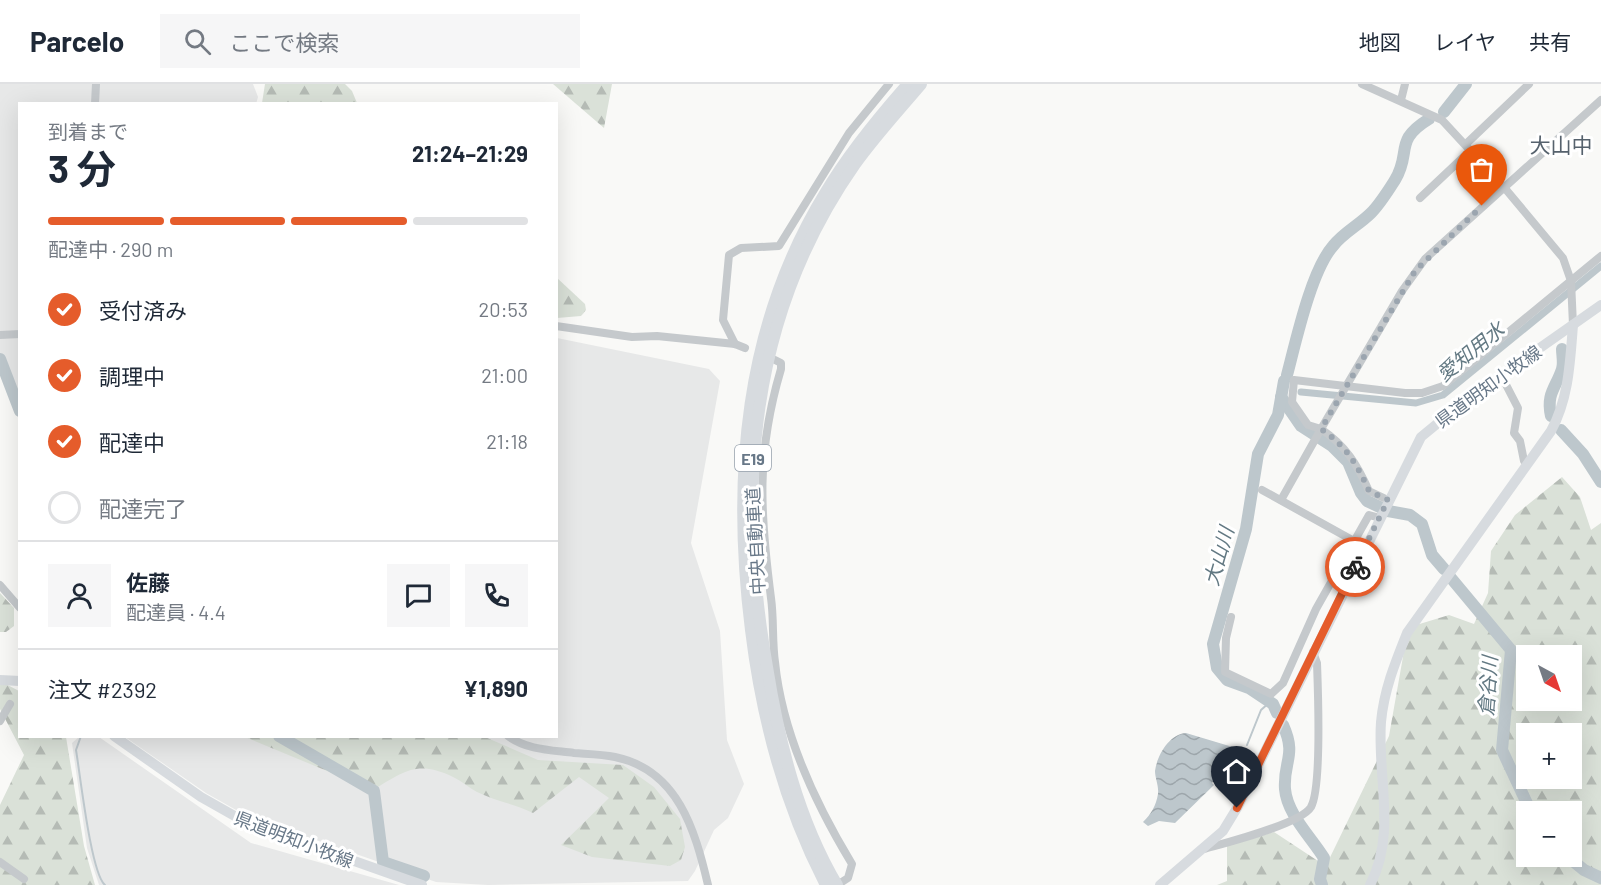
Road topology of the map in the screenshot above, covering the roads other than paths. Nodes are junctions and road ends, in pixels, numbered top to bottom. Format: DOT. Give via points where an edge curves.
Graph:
graph roads {
  1 [pos="96,84"];
  2 [pos="889,84"];
  3 [pos="908,84"];
  4 [pos="921,84"];
  5 [pos="1362,84"];
  6 [pos="1405,84"];
  7 [pos="1529,84"];
  8 [pos="1401,100"];
  9 [pos="1601,100"];
  10 [pos="95,102"];
  11 [pos="1469,147"];
  12 [pos="1503,186"];
  13 [pos="1420,198"];
  14 [pos="1601,256"];
  15 [pos="1571,281"];
  16 [pos="1601,305"];
  17 [pos="1573,325"];
  18 [pos="558,326"];
  19 [pos="18,334"];
  20 [pos="0,335"];
  21 [pos="735,344"];
  22 [pos="745,348"];
  23 [pos="778,361"];
  24 [pos="1501,375"];
  25 [pos="1345,385"];
  26 [pos="1320,430"];
  27 [pos="1527,464"];
  28 [pos="1262,490"];
  29 [pos="1281,500"];
  30 [pos="1384,510"];
  31 [pos="1354,541"];
  32 [pos="0,585"];
  33 [pos="18,606"];
  34 [pos="1231,617"];
  35 [pos="1313,652"];
  36 [pos="0,680"];
  37 [pos="18,681"];
  38 [pos="10,704"];
  39 [pos="0,720"];
  40 [pos="117,738"];
  41 [pos="513,738"];
  42 [pos="1202,850"];
  43 [pos="0,862"];
  44 [pos="821,865"];
  45 [pos="24,879"];
  46 [pos="400,881"];
  47 [pos="422,885"];
  48 [pos="708,885"];
  49 [pos="826,885"];
  50 [pos="837,885"];
  51 [pos="1160,885"];
  52 [pos="1370,885"];
  1 -- 10 [label="street"];
  2 -- 21 [label="street" via="849,133 779,246 741,248 729,255 723,320"];
  3 -- 44 [label="highway, 中央自動車道 / E19" via="848,158 791,258 764,334 745,431 742,525 754,656 771,749 787,798"];
  4 -- 44 [label="highway, 中央自動車道 / E19" via="855,164 808,245 773,336 755,432 753,526 764,651 783,747"];
  5 -- 8 [label="street"];
  6 -- 8 [label="street"];
  7 -- 11 [label="street"];
  8 -- 11 [label="street" via="1442,120"];
  9 -- 12 [label="street"];
  11 -- 12 [label="street"];
  11 -- 13 [label="street"];
  12 -- 15 [label="street" via="1559,251"];
  12 -- 25 [label="street" via="1415,271"];
  14 -- 15 [label="street"];
  15 -- 17 [label="street"];
  15 -- 25 [label="street" via="1443,386 1422,393"];
  16 -- 17 [label="main road, 県道明知小牧線"];
  17 -- 24 [label="main road, 県道明知小牧線"];
  17 -- 27 [label="main road, 県道明知小牧線" via="1566,395 1560,414"];
  18 -- 21 [label="street" via="632,337"];
  19 -- 20 [label="street"];
  21 -- 22 [label="street"];
  23 -- 50 [label="street" via="762,476 763,545 772,601 775,663 791,737 802,767 825,819 852,864 848,878"];
  24 -- 27 [label="street" via="1518,408 1514,432"];
  24 -- 30 [label="main road, 県道明知小牧線" via="1421,437"];
  25 -- 26 [label="street"];
  25 -- 26 [label="street" via="1294,380 1292,402 1308,425"];
  26 -- 29 [label="street"];
  26 -- 30 [label="street" via="1337,440 1357,463 1369,491"];
  27 -- 52 [label="main road, 県道明知小牧線" via="1407,633 1394,663 1384,693 1381,724 1385,837"];
  28 -- 29 [label="street"];
  29 -- 31 [label="street"];
  30 -- 31 [label="street" via="1369,515"];
  30 -- 35 [label="main road, 県道明知小牧線"];
  31 -- 34 [label="street" via="1316,609 1283,682 1271,694 1225,672"];
  32 -- 33 [label="street"];
  35 -- 42 [label="main road, 県道明知小牧線" via="1237,808 1223,831"];
  35 -- 42 [label="street" via="1318,707 1315,787 1310,808 1279,824"];
  36 -- 37 [label="main road"];
  38 -- 39 [label="street"];
  40 -- 46 [label="main road, 県道明知小牧線" via="247,824"];
  41 -- 48 [label="street" via="541,750 615,757 657,777 673,792 696,834"];
  42 -- 51 [label="main road, 県道明知小牧線"];
  43 -- 45 [label="street"];
  44 -- 49 [label="highway, 中央自動車道 / E19"];
  44 -- 50 [label="highway, 中央自動車道 / E19"];
  46 -- 47 [label="main road, 県道明知小牧線"];
}
